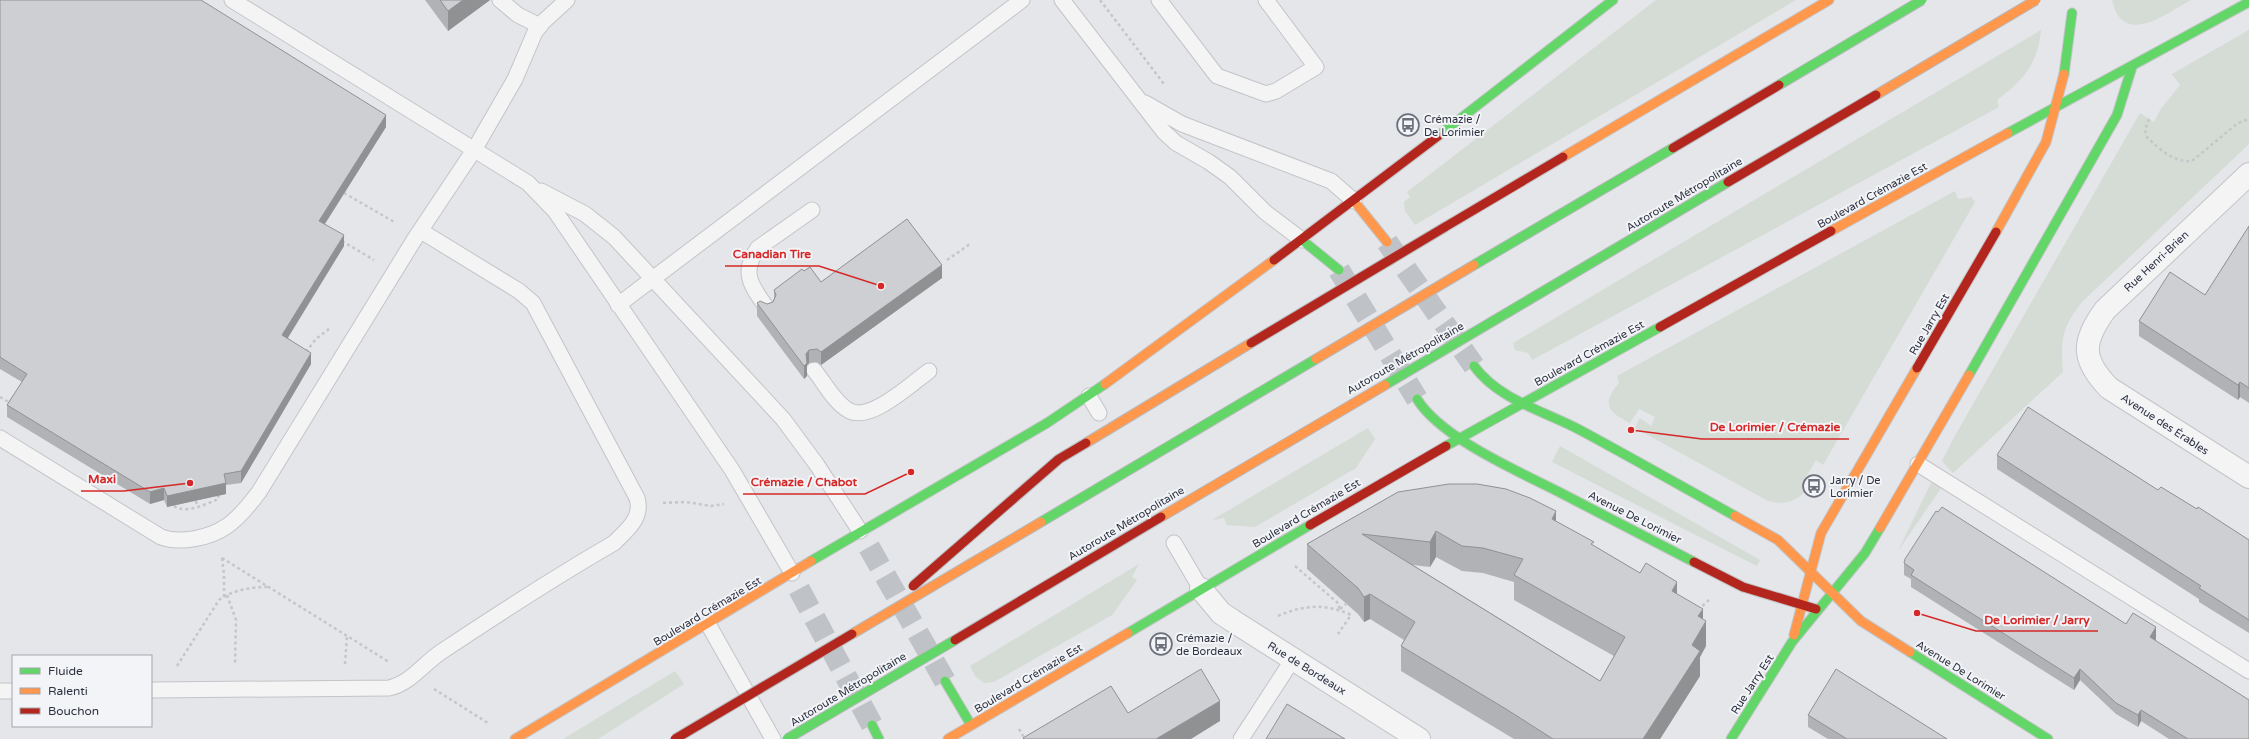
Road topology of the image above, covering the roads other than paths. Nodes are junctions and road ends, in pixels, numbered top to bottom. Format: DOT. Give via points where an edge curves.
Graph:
graph roads {
  1 [pos="232,0"];
  2 [pos="500,0"];
  3 [pos="568,0"];
  4 [pos="1022,0"];
  5 [pos="1062,0"];
  6 [pos="1159,0"];
  7 [pos="1266,0"];
  8 [pos="1613,0"];
  9 [pos="1829,0"];
  10 [pos="1922,0"];
  11 [pos="2036,0"];
  12 [pos="2249,2"];
  13 [pos="2072,13"];
  14 [pos="540,26"];
  15 [pos="2132,67"];
  16 [pos="1133,93"];
  17 [pos="2058,105"];
  18 [pos="474,150"];
  19 [pos="2249,174"];
  20 [pos="533,188"];
  21 [pos="1354,201"];
  22 [pos="812,210"];
  23 [pos="421,231"];
  24 [pos="1302,240"];
  25 [pos="1387,242"];
  26 [pos="1339,270"];
  27 [pos="652,279"];
  28 [pos="618,305"];
  29 [pos="767,308"];
  30 [pos="2089,362"];
  31 [pos="1474,366"];
  32 [pos="814,370"];
  33 [pos="929,371"];
  34 [pos="1089,396"];
  35 [pos="1417,399"];
  36 [pos="1522,403"];
  37 [pos="1100,413"];
  38 [pos="0,438"];
  39 [pos="1461,438"];
  40 [pos="1918,464"];
  41 [pos="2249,477"];
  42 [pos="863,537"];
  43 [pos="1174,543"];
  44 [pos="1811,572"];
  45 [pos="794,578"];
  46 [pos="1201,589"];
  47 [pos="1832,592"];
  48 [pos="1802,605"];
  49 [pos="1822,611"];
  50 [pos="1840,616"];
  51 [pos="1861,621"];
  52 [pos="870,623"];
  53 [pos="708,624"];
  54 [pos="1792,642"];
  55 [pos="1293,659"];
  56 [pos="2249,671"];
  57 [pos="945,680"];
  58 [pos="152,690"];
  59 [pos="0,691"];
  60 [pos="12,691"];
  61 [pos="872,725"];
  62 [pos="971,725"];
  63 [pos="1733,738"];
  64 [pos="515,739"];
  65 [pos="675,739"];
  66 [pos="773,739"];
  67 [pos="787,739"];
  68 [pos="879,739"];
  69 [pos="948,739"];
  70 [pos="1241,739"];
  71 [pos="1419,739"];
  72 [pos="2048,739"];
  1 -- 18 [label="lane"];
  2 -- 14 [label="lane" via="518,15"];
  3 -- 14 [label="lane"];
  4 -- 27 [label="lane"];
  5 -- 16 [label="lane"];
  6 -- 7 [label="lane" via="1217,76 1266,94 1276,91 1316,67"];
  8 -- 21 [label="main road, Boulevard Crémazie Est"];
  9 -- 52 [label="main road, bridge" via="1059,459"];
  10 -- 52 [label="main road, bridge"];
  11 -- 67 [label="main road, Autoroute Métropolitaine, bridge"];
  12 -- 15 [label="main road, Boulevard Crémazie Est"];
  13 -- 17 [label="main road, Rue Jarry Est"];
  14 -- 18 [label="lane" via="515,79"];
  15 -- 17 [label="main road, Boulevard Crémazie Est"];
  15 -- 40 [label="main road, Rue Jarry Est" via="2117,115"];
  16 -- 21 [label="lane" via="1146,104 1182,124 1331,181"];
  16 -- 24 [label="lane" via="1176,143 1230,177 1278,224"];
  17 -- 36 [label="main road, Boulevard Crémazie Est"];
  17 -- 44 [label="main road, Rue Jarry Est" via="2039,157 1821,533"];
  18 -- 20 [label="lane"];
  18 -- 23 [label="lane"];
  19 -- 30 [label="street, Rue Henri-Brien" via="2105,310 2091,334"];
  20 -- 27 [label="lane" via="586,214 614,238"];
  20 -- 28 [label="lane" via="555,211"];
  21 -- 24 [label="main road, Boulevard Crémazie Est"];
  21 -- 25 [label="main road"];
  22 -- 29 [label="lane" via="753,254 748,266 748,276"];
  23 -- 38 [label="lane" via="259,492 237,517 221,530 184,539 161,537"];
  23 -- 58 [label="lane" via="520,290 532,303 636,498 639,505 633,524 614,543 442,651 405,683 397,686"];
  24 -- 26 [label="main road"];
  24 -- 34 [label="main road, Boulevard Crémazie Est"];
  27 -- 28 [label="lane"];
  27 -- 42 [label="lane" via="783,420 817,465"];
  28 -- 45 [label="lane" via="732,470"];
  30 -- 41 [label="street, Avenue des Érables" via="2109,388"];
  31 -- 36 [label="main road, Avenue De Lorimier" via="1493,387"];
  32 -- 33 [label="lane" via="848,410 862,414 878,408"];
  34 -- 37 [label="lane"];
  34 -- 42 [label="main road, Boulevard Crémazie Est"];
  35 -- 39 [label="main road, Avenue De Lorimier" via="1434,418"];
  36 -- 39 [label="main road, Boulevard Crémazie Est"];
  36 -- 44 [label="main road, Avenue De Lorimier" via="1578,429 1778,540"];
  39 -- 46 [label="main road, Boulevard Crémazie Est"];
  39 -- 48 [label="main road, Avenue De Lorimier" via="1495,459 1743,587"];
  40 -- 47 [label="main road, Rue Jarry Est" via="1865,553"];
  40 -- 56 [label="lane"];
  42 -- 45 [label="main road, Boulevard Crémazie Est"];
  43 -- 46 [label="lane"];
  44 -- 47 [label="main road, Avenue De Lorimier"];
  44 -- 48 [label="main road, Rue Jarry Est"];
  45 -- 53 [label="main road, Boulevard Crémazie Est"];
  46 -- 55 [label="street, Rue de Bordeaux" via="1227,617"];
  46 -- 62 [label="main road, Boulevard Crémazie Est"];
  47 -- 49 [label="main road, Rue Jarry Est"];
  47 -- 51 [label="main road, Avenue De Lorimier"];
  48 -- 49 [label="main road, Avenue De Lorimier"];
  48 -- 54 [label="main road, Rue Jarry Est"];
  49 -- 54 [label="main road, Rue Jarry Est"];
  50 -- 51 [label="main road, Avenue De Lorimier"];
  51 -- 72 [label="main road, Avenue De Lorimier"];
  52 -- 65 [label="main road, bridge"];
  53 -- 64 [label="main road, Boulevard Crémazie Est"];
  53 -- 66 [label="lane"];
  54 -- 63 [label="main road, Rue Jarry Est"];
  55 -- 70 [label="lane"];
  55 -- 71 [label="street, Rue de Bordeaux"];
  57 -- 62 [label="main road"];
  59 -- 60 [label="lane"];
  61 -- 68 [label="main road"];
  62 -- 69 [label="main road, Boulevard Crémazie Est"];
}
